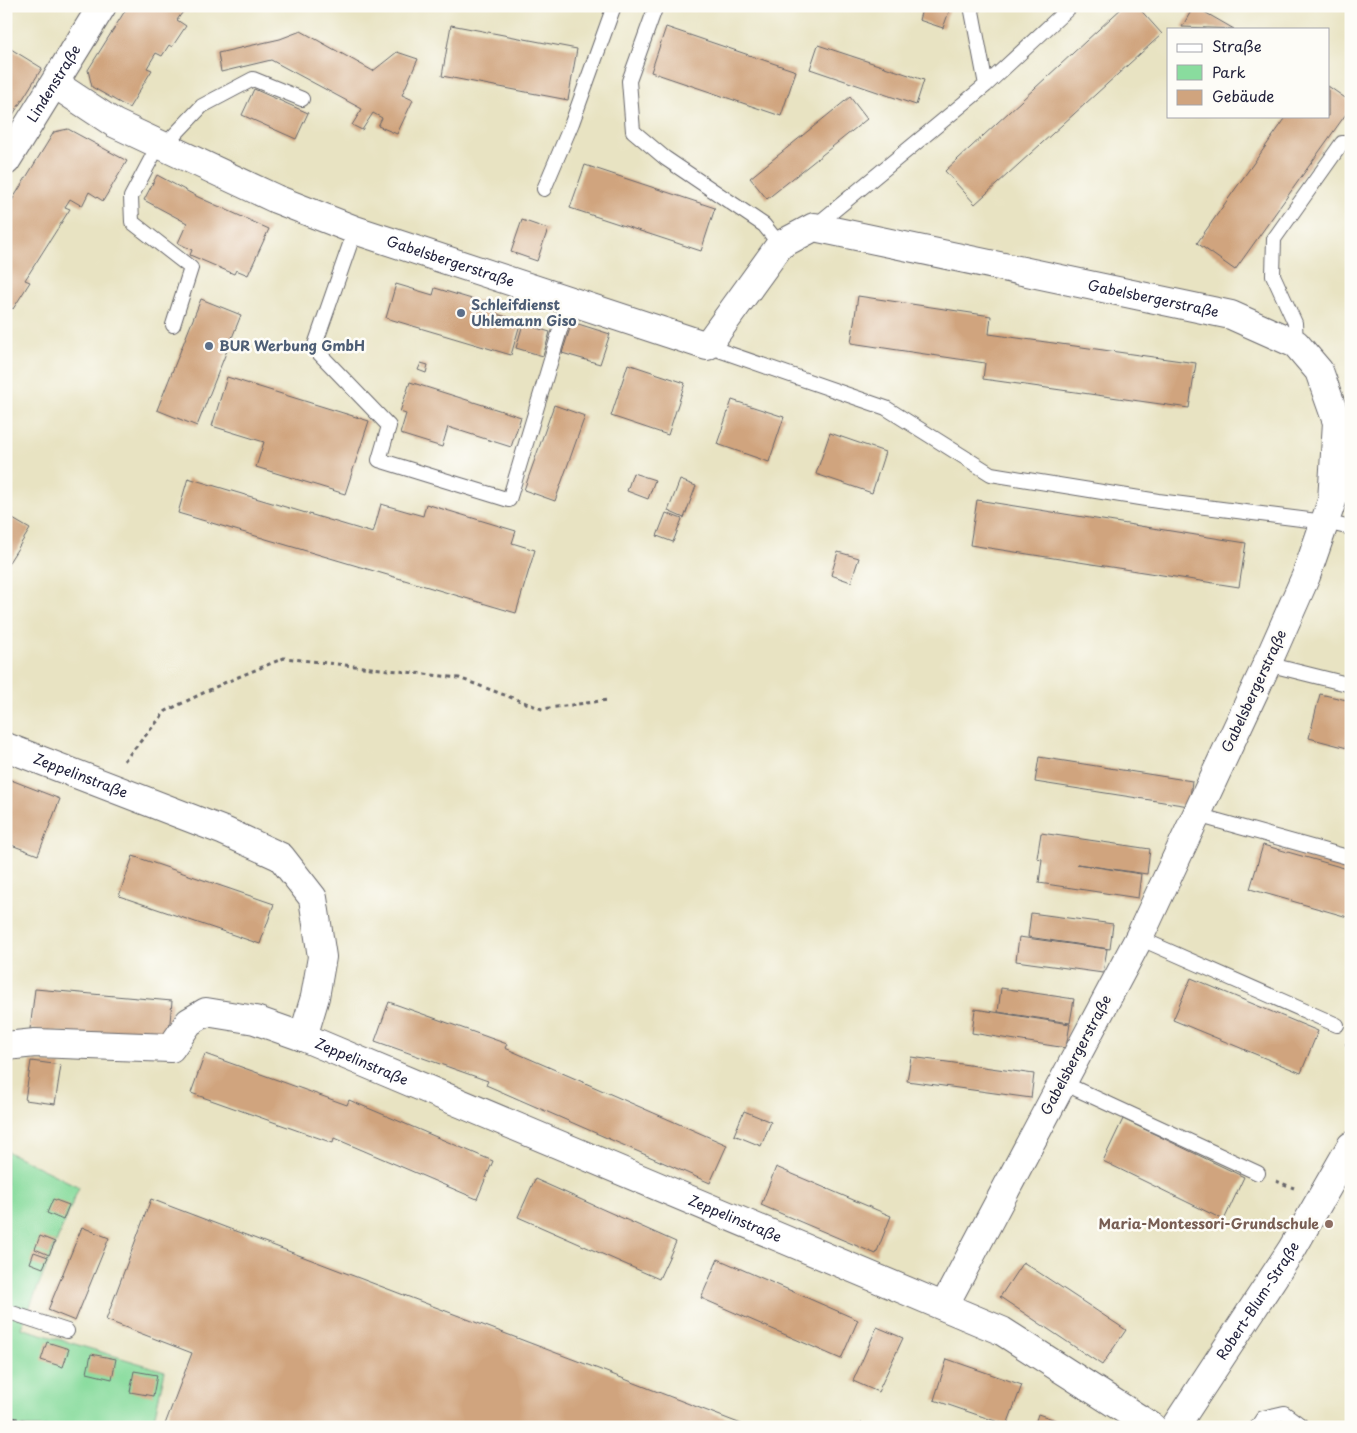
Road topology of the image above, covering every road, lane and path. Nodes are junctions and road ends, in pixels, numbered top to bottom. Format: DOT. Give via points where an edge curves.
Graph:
graph roads {
  1 [pos="102,6"];
  2 [pos="614,6"];
  3 [pos="656,6"];
  4 [pos="971,6"];
  5 [pos="1071,6"];
  6 [pos="55,84"];
  7 [pos="986,85"];
  8 [pos="302,100"];
  9 [pos="1351,143"];
  10 [pos="162,145"];
  11 [pos="6,161"];
  12 [pos="544,189"];
  13 [pos="814,227"];
  14 [pos="355,230"];
  15 [pos="780,245"];
  16 [pos="569,300"];
  17 [pos="173,325"];
  18 [pos="1296,344"];
  19 [pos="707,346"];
  20 [pos="1351,474"];
  21 [pos="1336,504"];
  22 [pos="1351,528"];
  23 [pos="1267,664"];
  24 [pos="1351,685"];
  25 [pos="608,700"];
  26 [pos="6,748"];
  27 [pos="105,784"];
  28 [pos="1197,816"];
  29 [pos="1351,858"];
  30 [pos="1139,938"];
  31 [pos="1337,1025"];
  32 [pos="303,1037"];
  33 [pos="6,1046"];
  34 [pos="1061,1082"];
  35 [pos="1351,1146"];
  36 [pos="1258,1173"];
  37 [pos="1322,1200"];
  38 [pos="944,1306"];
  39 [pos="6,1311"];
  40 [pos="67,1331"];
  41 [pos="6,1416"];
  42 [pos="46,1427"];
  43 [pos="1152,1427"];
  44 [pos="1175,1427"];
  45 [pos="1257,1427"];
  46 [pos="1303,1427"];
  1 -- 6 [label="street, Lindenstraße"];
  2 -- 12 [label="lane" via="572,123"];
  3 -- 15 [label="lane" via="629,81 633,130 665,158 764,225"];
  4 -- 7 [label="lane"];
  5 -- 7 [label="lane"];
  6 -- 10 [label="street, Gabelsbergerstraße" via="114,123"];
  6 -- 11 [label="street, Lindenstraße"];
  7 -- 13 [label="lane"];
  8 -- 10 [label="lane" via="253,79 202,106"];
  9 -- 18 [label="lane" via="1342,142 1274,240 1274,275 1295,323"];
  10 -- 14 [label="street, Gabelsbergerstraße" via="276,199"];
  10 -- 17 [label="lane" via="132,197 132,222 191,268"];
  13 -- 15 [label="street"];
  13 -- 18 [label="street, Gabelsbergerstraße" via="1231,315"];
  14 -- 16 [label="street, Gabelsbergerstraße"];
  14 -- 16 [label="lane" via="314,348 389,426 379,460 509,500"];
  15 -- 19 [label="street"];
  16 -- 19 [label="street, Gabelsbergerstraße"];
  18 -- 21 [label="street, Gabelsbergerstraße" via="1319,371 1337,422"];
  19 -- 21 [label="lane" via="886,408 991,474 1158,501"];
  20 -- 21 [label="lane"];
  21 -- 22 [label="lane"];
  21 -- 23 [label="street, Gabelsbergerstraße"];
  23 -- 24 [label="lane"];
  23 -- 28 [label="street, Gabelsbergerstraße"];
  25 -- 27 [label="path" via="542,709 458,678 284,658 166,711"];
  26 -- 27 [label="street, Zeppelinstraße"];
  27 -- 32 [label="street, Zeppelinstraße" via="281,857 313,898 322,957"];
  28 -- 29 [label="lane"];
  28 -- 30 [label="street, Gabelsbergerstraße"];
  30 -- 31 [label="lane"];
  30 -- 34 [label="street, Gabelsbergerstraße"];
  32 -- 33 [label="street, Zeppelinstraße" via="255,1020 206,1012 189,1022 171,1048 35,1042"];
  32 -- 38 [label="street, Zeppelinstraße"];
  34 -- 36 [label="lane"];
  34 -- 38 [label="street, Gabelsbergerstraße"];
  35 -- 37 [label="street, Robert-Blum-Straße"];
  36 -- 37 [label="path"];
  37 -- 44 [label="street, Robert-Blum-Straße"];
  38 -- 43 [label="street, Zeppelinstraße" via="1002,1331"];
  39 -- 40 [label="lane"];
  41 -- 42 [label="path"];
  45 -- 46 [label="lane" via="1263,1418 1284,1413"];
}
